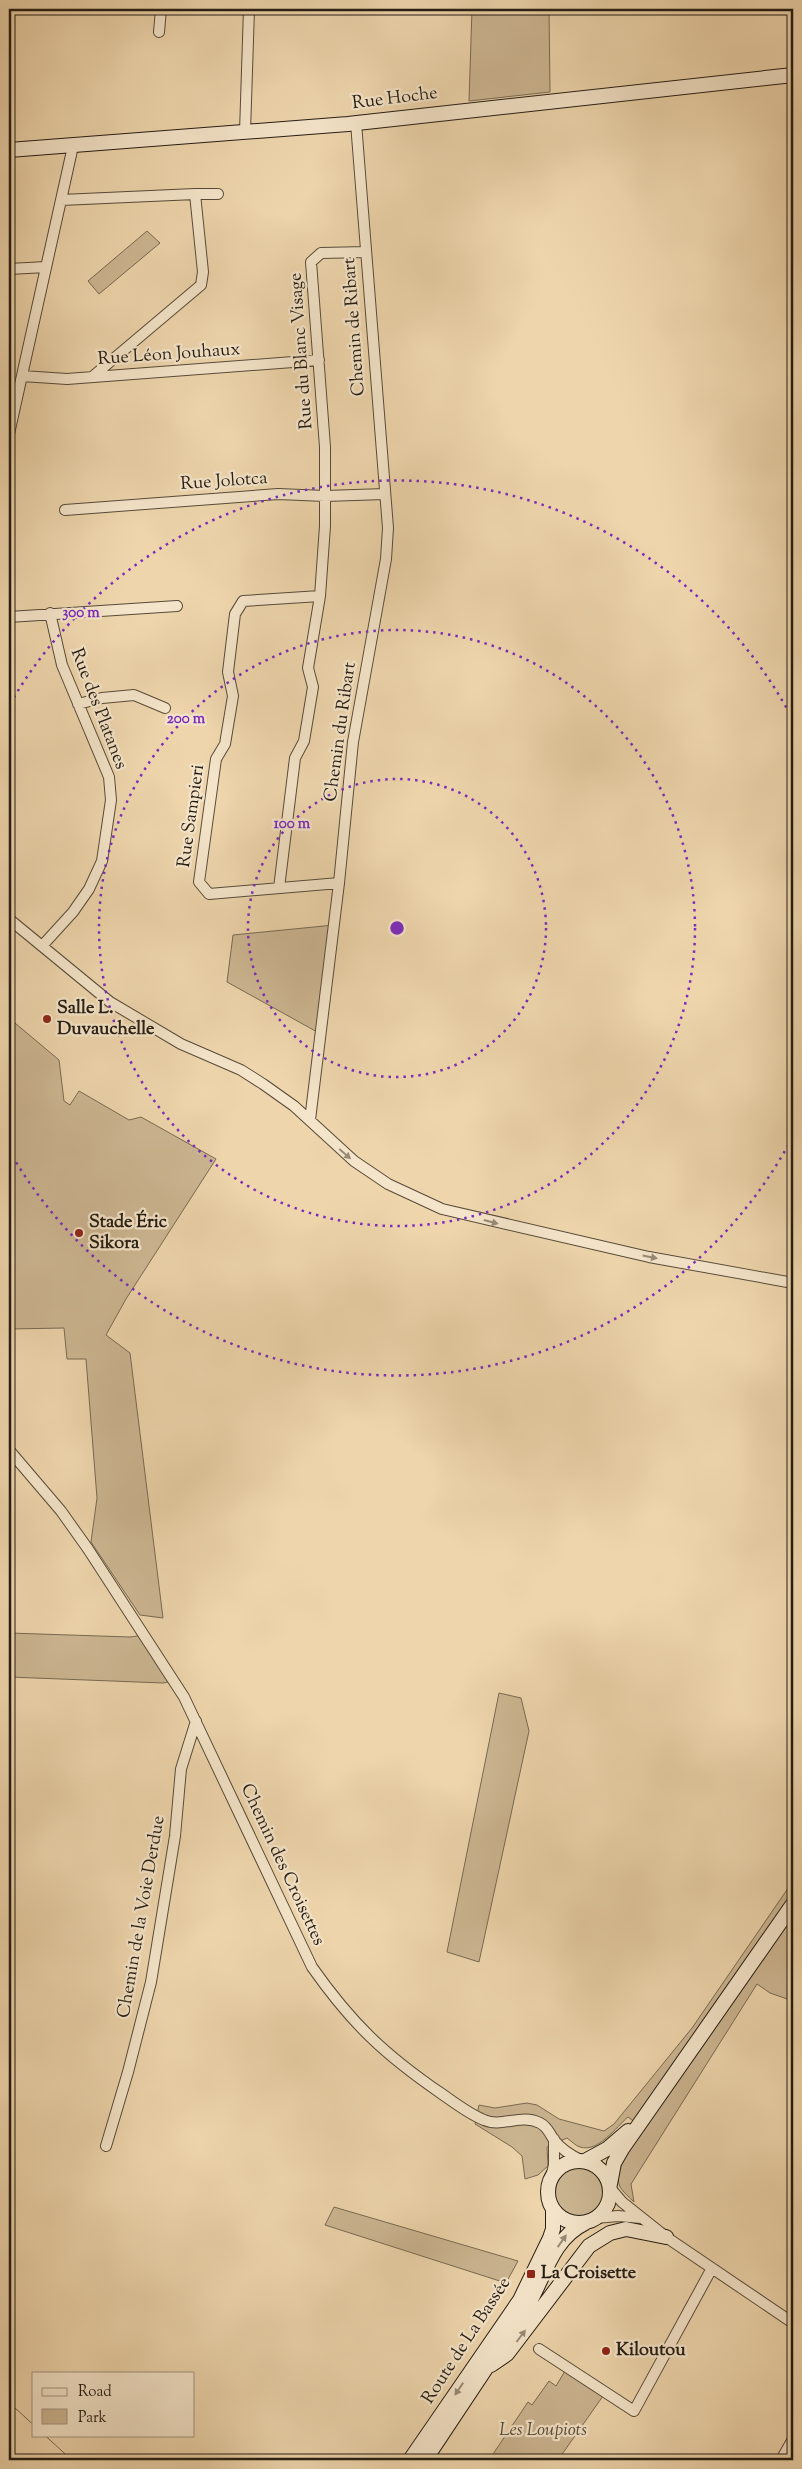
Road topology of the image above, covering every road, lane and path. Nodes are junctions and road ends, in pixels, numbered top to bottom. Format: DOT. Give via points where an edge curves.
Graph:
graph roads {
  1 [pos="161,9"];
  2 [pos="249,9"];
  3 [pos="159,32"];
  4 [pos="789,76"];
  5 [pos="356,123"];
  6 [pos="245,132"];
  7 [pos="73,146"];
  8 [pos="9,150"];
  9 [pos="195,194"];
  10 [pos="218,194"];
  11 [pos="61,200"];
  12 [pos="366,252"];
  13 [pos="46,267"];
  14 [pos="9,269"];
  15 [pos="318,360"];
  16 [pos="22,376"];
  17 [pos="92,377"];
  18 [pos="9,434"];
  19 [pos="385,494"];
  20 [pos="325,496"];
  21 [pos="66,510"];
  22 [pos="388,528"];
  23 [pos="320,596"];
  24 [pos="177,606"];
  25 [pos="50,613"];
  26 [pos="9,617"];
  27 [pos="78,704"];
  28 [pos="165,708"];
  29 [pos="339,883"];
  30 [pos="279,888"];
  31 [pos="9,919"];
  32 [pos="42,946"];
  33 [pos="310,1120"];
  34 [pos="793,1283"];
  35 [pos="9,1450"];
  36 [pos="196,1721"];
  37 [pos="793,1904"];
  38 [pos="642,2120"];
  39 [pos="554,2139"];
  40 [pos="106,2146"];
  41 [pos="583,2160"];
  42 [pos="551,2177"];
  43 [pos="610,2186"];
  44 [pos="552,2209"];
  45 [pos="641,2218"];
  46 [pos="591,2221"];
  47 [pos="666,2237"];
  48 [pos="712,2268"];
  49 [pos="793,2323"];
  50 [pos="539,2348"];
  51 [pos="486,2368"];
  52 [pos="9,2415"];
  53 [pos="9,2435"];
  54 [pos="793,2439"];
  55 [pos="34,2460"];
  56 [pos="58,2460"];
  57 [pos="410,2460"];
  58 [pos="425,2460"];
  59 [pos="781,2460"];
  1 -- 3 [label="street"];
  2 -- 6 [label="street"];
  4 -- 5 [label="main road, Rue Hoche"];
  5 -- 6 [label="main road, Rue Hoche"];
  5 -- 12 [label="street, Chemin de Ribart"];
  6 -- 7 [label="main road, Rue Hoche"];
  7 -- 8 [label="main road, Rue Hoche"];
  7 -- 11 [label="street"];
  9 -- 10 [label="street"];
  9 -- 11 [label="street"];
  9 -- 17 [label="street" via="203,272 201,285"];
  11 -- 13 [label="street"];
  12 -- 15 [label="street, Rue du Blanc Visage" via="321,253 311,262"];
  12 -- 19 [label="street, Chemin de Ribart"];
  13 -- 14 [label="street"];
  13 -- 16 [label="street"];
  15 -- 17 [label="street, Rue Léon Jouhaux"];
  15 -- 20 [label="street, Rue du Blanc Visage" via="325,447"];
  16 -- 17 [label="street, Rue Léon Jouhaux"];
  16 -- 18 [label="street"];
  19 -- 20 [label="street, Rue Jolotca"];
  19 -- 22 [label="street, Chemin de Ribart"];
  20 -- 21 [label="street, Rue Jolotca" via="278,494"];
  20 -- 23 [label="street"];
  22 -- 29 [label="street, Chemin du Ribart" via="386,559 353,742"];
  23 -- 30 [label="street" via="308,668 313,687 304,741 295,758"];
  23 -- 30 [label="street, Rue Sampieri" via="243,601 235,614 228,672 233,696 225,744 216,759 198,882 208,894"];
  24 -- 25 [label="street"];
  25 -- 26 [label="street"];
  25 -- 27 [label="street, Rue des Platanes" via="62,666"];
  27 -- 28 [label="street" via="134,695"];
  27 -- 32 [label="street, Rue des Platanes" via="109,777 109,809 102,861 73,912"];
  29 -- 30 [label="street, Rue Sampieri"];
  29 -- 33 [label="street, Chemin du Ribart"];
  31 -- 32 [label="street"];
  32 -- 33 [label="street" via="110,1002 136,1019 181,1044 240,1070"];
  33 -- 34 [label="street, one-way" via="361,1166 388,1184 442,1209 649,1257"];
  35 -- 36 [label="street, Chemin des Croisettes" via="61,1511 142,1630"];
  36 -- 39 [label="street, Chemin des Croisettes" via="312,1967 366,2036 403,2068 472,2114 492,2123 526,2119 539,2122"];
  36 -- 40 [label="street, Chemin de la Voie Derdue" via="181,1769 175,1836 151,1982"];
  37 -- 38 [label="main road"];
  38 -- 41 [label="main road" via="607,2149"];
  38 -- 43 [label="main road" via="614,2163"];
  39 -- 41 [label="street, Chemin des Croisettes" via="563,2150"];
  39 -- 42 [label="street"];
  41 -- 42 [label="main road" via="564,2164"];
  41 -- 43 [label="main road" via="603,2171"];
  42 -- 44 [label="main road" via="547,2193"];
  43 -- 45 [label="street" via="622,2202"];
  43 -- 46 [label="main road" via="608,2206"];
  44 -- 46 [label="main road" via="567,2221"];
  44 -- 57 [label="main road, Route de La Bassée, one-way" via="550,2238 520,2300"];
  45 -- 46 [label="street" via="618,2216"];
  45 -- 47 [label="street"];
  51 -- 46 [label="main road, Route de La Bassée, one-way" via="528,2305 562,2240 573,2229"];
  47 -- 48 [label="street"];
  51 -- 47 [label="main road, one-way" via="507,2354 590,2246 610,2233 626,2229"];
  48 -- 49 [label="street"];
  48 -- 50 [label="street" via="634,2411"];
  51 -- 58 [label="main road, Route de La Bassée"];
  52 -- 56 [label="highway"];
  53 -- 55 [label="highway"];
  54 -- 59 [label="street"];
}
